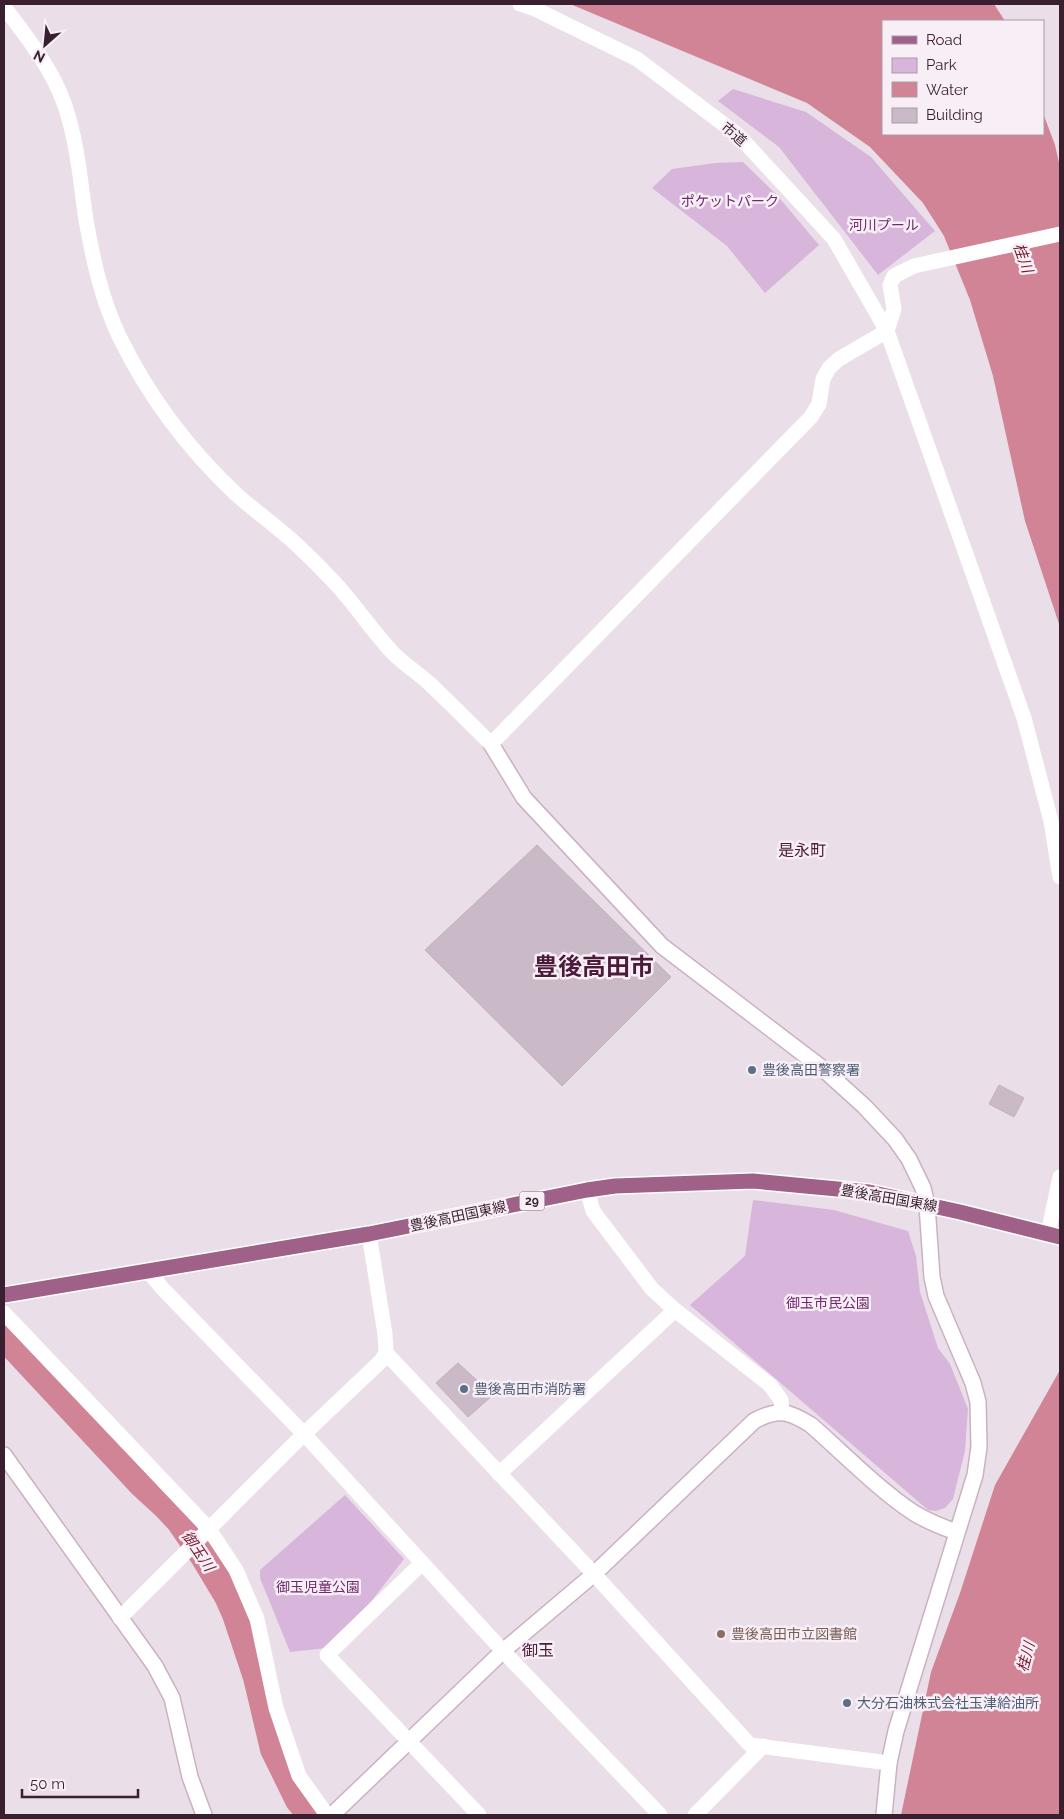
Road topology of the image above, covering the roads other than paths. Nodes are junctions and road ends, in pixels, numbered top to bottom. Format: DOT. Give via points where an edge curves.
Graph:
graph roads {
  1 [pos="520,4"];
  2 [pos="4,7"];
  3 [pos="1060,234"];
  4 [pos="887,331"];
  5 [pos="491,744"];
  6 [pos="1060,877"];
  7 [pos="1060,1177"];
  8 [pos="587,1190"];
  9 [pos="928,1205"];
  10 [pos="369,1234"];
  11 [pos="1054,1236"];
  12 [pos="150,1272"];
  13 [pos="4,1295"];
  14 [pos="675,1310"];
  15 [pos="4,1313"];
  16 [pos="386,1353"];
  17 [pos="782,1412"];
  18 [pos="304,1434"];
  19 [pos="4,1454"];
  20 [pos="498,1474"];
  21 [pos="209,1529"];
  22 [pos="956,1532"];
  23 [pos="421,1564"];
  24 [pos="594,1574"];
  25 [pos="120,1618"];
  26 [pos="503,1651"];
  27 [pos="409,1742"];
  28 [pos="764,1746"];
  29 [pos="890,1763"];
  30 [pos="204,1815"];
  31 [pos="326,1815"];
  32 [pos="332,1815"];
  33 [pos="479,1815"];
  34 [pos="660,1815"];
  35 [pos="695,1815"];
  36 [pos="884,1815"];
  1 -- 4 [label="street, 市道" via="638,59 738,135 834,239"];
  2 -- 5 [label="street" via="34,46 63,102 72,131 94,261 105,301 119,336 158,404 210,469 296,544 336,584 395,655 428,682"];
  3 -- 4 [label="street" via="914,266 894,276 890,284 894,309"];
  4 -- 5 [label="street" via="829,368 823,379 819,404 811,417"];
  4 -- 6 [label="street, 市道" via="1024,718 1050,821"];
  5 -- 9 [label="street" via="524,798 662,946 822,1068 864,1106 909,1159"];
  7 -- 11 [label="street"];
  8 -- 9 [label="main road, 豊後高田国東線 / 29" via="753,1181 869,1192"];
  8 -- 10 [label="main road, 豊後高田国東線 / 29"];
  8 -- 14 [label="street" via="593,1212 652,1289"];
  9 -- 11 [label="main road, 豊後高田国東線 / 29"];
  9 -- 22 [label="street" via="936,1296 978,1402 979,1447 975,1475"];
  10 -- 12 [label="main road, 豊後高田国東線 / 29"];
  10 -- 16 [label="street"];
  12 -- 13 [label="main road, 豊後高田国東線 / 29"];
  12 -- 18 [label="street"];
  14 -- 17 [label="street" via="770,1384 781,1400"];
  14 -- 20 [label="street"];
  15 -- 21 [label="street"];
  16 -- 18 [label="street"];
  16 -- 20 [label="street"];
  17 -- 22 [label="street" via="811,1425 915,1514"];
  17 -- 24 [label="street" via="754,1421"];
  18 -- 21 [label="street"];
  18 -- 23 [label="street"];
  19 -- 25 [label="street"];
  20 -- 24 [label="street"];
  21 -- 25 [label="street"];
  21 -- 31 [label="street" via="236,1570 256,1619 276,1708 299,1776"];
  22 -- 29 [label="street" via="896,1731"];
  23 -- 26 [label="street"];
  23 -- 27 [label="street" via="327,1654"];
  24 -- 26 [label="street"];
  24 -- 28 [label="street" via="750,1745"];
  25 -- 30 [label="street" via="155,1666 172,1698 190,1777"];
  26 -- 27 [label="street"];
  26 -- 34 [label="street"];
  27 -- 32 [label="street"];
  27 -- 33 [label="street"];
  28 -- 29 [label="street"];
  28 -- 35 [label="street"];
  29 -- 36 [label="street"];
}
